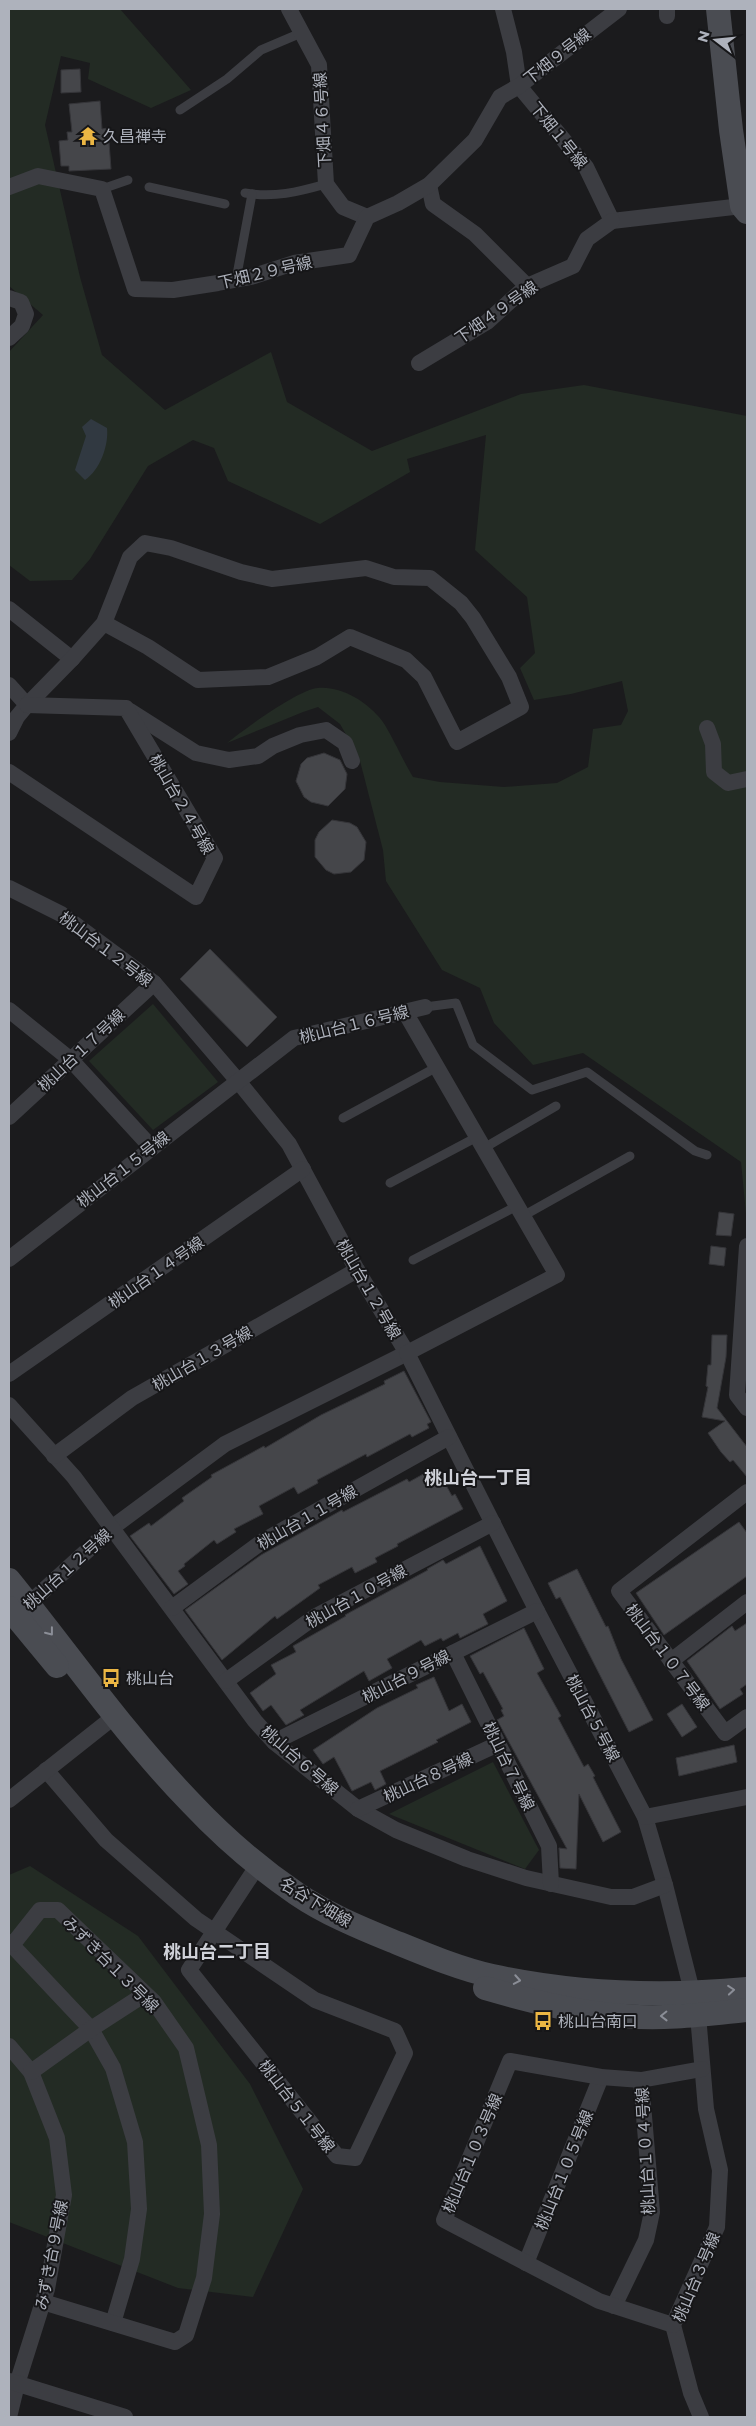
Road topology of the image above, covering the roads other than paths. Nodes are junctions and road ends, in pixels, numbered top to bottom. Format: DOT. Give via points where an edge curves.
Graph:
graph roads {
  1 [pos="289,9"];
  2 [pos="503,9"];
  3 [pos="619,9"];
  4 [pos="718,9"];
  5 [pos="302,33"];
  6 [pos="519,86"];
  7 [pos="180,110"];
  8 [pos="128,180"];
  9 [pos="326,184"];
  10 [pos="429,185"];
  11 [pos="9,187"];
  12 [pos="149,187"];
  13 [pos="102,189"];
  14 [pos="225,204"];
  15 [pos="744,209"];
  16 [pos="367,217"];
  17 [pos="612,220"];
  18 [pos="236,280"];
  19 [pos="527,286"];
  20 [pos="9,298"];
  21 [pos="9,338"];
  22 [pos="419,363"];
  23 [pos="9,609"];
  24 [pos="104,623"];
  25 [pos="72,660"];
  26 [pos="9,685"];
  27 [pos="27,705"];
  28 [pos="126,708"];
  29 [pos="707,728"];
  30 [pos="9,733"];
  31 [pos="352,761"];
  32 [pos="9,772"];
  33 [pos="747,779"];
  34 [pos="9,888"];
  35 [pos="154,983"];
  36 [pos="424,1007"];
  37 [pos="9,1010"];
  38 [pos="405,1012"];
  39 [pos="71,1060"];
  40 [pos="437,1067"];
  41 [pos="238,1080"];
  42 [pos="556,1106"];
  43 [pos="9,1117"];
  44 [pos="343,1118"];
  45 [pos="480,1143"];
  46 [pos="151,1147"];
  47 [pos="707,1155"];
  48 [pos="630,1156"];
  49 [pos="303,1169"];
  50 [pos="390,1183"];
  51 [pos="520,1211"];
  52 [pos="747,1246"];
  53 [pos="9,1259"];
  54 [pos="413,1260"];
  55 [pos="357,1270"];
  56 [pos="407,1353"];
  57 [pos="9,1374"];
  58 [pos="9,1406"];
  59 [pos="747,1408"];
  60 [pos="449,1436"];
  61 [pos="54,1456"];
  62 [pos="747,1492"];
  63 [pos="493,1523"];
  64 [pos="113,1527"];
  65 [pos="9,1580"];
  66 [pos="747,1602"];
  67 [pos="172,1608"];
  68 [pos="18,1610"];
  69 [pos="537,1611"];
  70 [pos="453,1652"];
  71 [pos="671,1661"];
  72 [pos="226,1681"];
  73 [pos="747,1716"];
  74 [pos="110,1720"];
  75 [pos="274,1742"];
  76 [pos="498,1744"];
  77 [pos="46,1770"];
  78 [pos="747,1797"];
  79 [pos="9,1800"];
  80 [pos="358,1809"];
  81 [pos="645,1817"];
  82 [pos="254,1871"];
  83 [pos="551,1884"];
  84 [pos="665,1886"];
  85 [pos="216,1932"];
  86 [pos="11,1943"];
  87 [pos="747,1989"];
  88 [pos="145,1994"];
  89 [pos="696,2004"];
  90 [pos="747,2010"];
  91 [pos="91,2028"];
  92 [pos="9,2046"];
  93 [pos="702,2069"];
  94 [pos="31,2072"];
  95 [pos="601,2077"];
  96 [pos="641,2080"];
  97 [pos="526,2263"];
  98 [pos="43,2302"];
  99 [pos="614,2306"];
  100 [pos="112,2323"];
  101 [pos="673,2325"];
  102 [pos="13,2382"];
  103 [pos="102,2414"];
  104 [pos="9,2417"];
  105 [pos="126,2417"];
  106 [pos="701,2417"];
  1 -- 5 [label="street, 下畑４６号線"];
  2 -- 6 [label="street, 下畑１号線"];
  3 -- 6 [label="street, 下畑９号線"];
  4 -- 15 [label="street" via="730,130"];
  5 -- 7 [label="lane" via="261,50 227,79"];
  5 -- 9 [label="street, 下畑４６号線" via="320,64"];
  6 -- 10 [label="street" via="500,97 475,140"];
  6 -- 17 [label="street, 下畑１号線" via="586,167"];
  8 -- 13 [label="lane"];
  9 -- 16 [label="street, 下畑４６号線" via="343,207"];
  9 -- 18 [label="lane" via="291,194 249,194"];
  10 -- 16 [label="street"];
  10 -- 19 [label="street" via="432,204 475,234"];
  11 -- 13 [label="street" via="38,176"];
  12 -- 14 [label="lane"];
  13 -- 18 [label="street, 下畑２９号線" via="135,289 173,290"];
  15 -- 17 [label="street"];
  16 -- 18 [label="street, 下畑２９号線" via="349,255 294,263"];
  17 -- 19 [label="street, 下畑４９号線" via="587,239 573,266"];
  19 -- 22 [label="street, 下畑４９号線" via="487,322"];
  20 -- 21 [label="street" via="21,302 26,314 22,326"];
  23 -- 25 [label="street"];
  24 -- 24 [label="street" via="130,558 146,543 272,579 366,568 394,577 430,578 461,603 472,618 508,677 521,707 457,742 424,677 406,660 350,637 317,657 268,677 198,680"];
  24 -- 25 [label="street"];
  25 -- 27 [label="street"];
  26 -- 27 [label="street"];
  27 -- 28 [label="street"];
  27 -- 30 [label="street"];
  28 -- 31 [label="street" via="196,753 229,760 258,756 300,735 326,730 345,744"];
  28 -- 32 [label="street, 桃山台２４号線" via="215,858 196,897"];
  29 -- 33 [label="street" via="713,744 714,772 728,783"];
  34 -- 35 [label="street, 桃山台１２号線" via="61,914"];
  35 -- 39 [label="street, 桃山台１７号線"];
  35 -- 41 [label="street, 桃山台１２号線"];
  36 -- 38 [label="street, 桃山台１６号線"];
  36 -- 47 [label="lane" via="456,1003 473,1046 532,1090 587,1072 695,1151"];
  37 -- 39 [label="street"];
  38 -- 40 [label="street"];
  38 -- 41 [label="street, 桃山台１６号線" via="294,1038"];
  39 -- 43 [label="street, 桃山台１７号線"];
  39 -- 46 [label="street"];
  40 -- 44 [label="lane"];
  40 -- 45 [label="street"];
  41 -- 46 [label="street, 桃山台１５号線"];
  41 -- 49 [label="street, 桃山台１２号線" via="289,1144"];
  42 -- 45 [label="lane"];
  45 -- 50 [label="lane"];
  45 -- 51 [label="street"];
  46 -- 53 [label="street, 桃山台１５号線"];
  48 -- 51 [label="lane"];
  49 -- 55 [label="street, 桃山台１２号線"];
  49 -- 57 [label="street, 桃山台１４号線"];
  51 -- 54 [label="lane"];
  51 -- 56 [label="street" via="556,1275"];
  52 -- 59 [label="street" via="737,1395"];
  55 -- 56 [label="street, 桃山台１２号線"];
  55 -- 61 [label="street, 桃山台１３号線" via="132,1398"];
  56 -- 60 [label="street, 桃山台５号線"];
  56 -- 64 [label="street, 桃山台１２号線" via="224,1444"];
  58 -- 61 [label="street, 桃山台６号線"];
  60 -- 63 [label="street, 桃山台５号線"];
  60 -- 67 [label="street, 桃山台１１号線" via="263,1541"];
  61 -- 64 [label="street, 桃山台６号線"];
  62 -- 71 [label="street, 桃山台１０７号線" via="619,1591"];
  63 -- 69 [label="street, 桃山台５号線"];
  63 -- 72 [label="street, 桃山台１０号線" via="316,1616"];
  64 -- 67 [label="street, 桃山台６号線"];
  64 -- 68 [label="street, 桃山台１２号線"];
  65 -- 68 [label="street, 名谷下畑線"];
  66 -- 71 [label="street"];
  67 -- 72 [label="street, 桃山台６号線"];
  68 -- 74 [label="street, 名谷下畑線"];
  69 -- 70 [label="street, 桃山台９号線"];
  69 -- 81 [label="street, 桃山台５号線"];
  70 -- 75 [label="street, 桃山台９号線"];
  70 -- 76 [label="street, 桃山台７号線"];
  71 -- 73 [label="street, 桃山台１０７号線" via="725,1733"];
  72 -- 75 [label="street, 桃山台６号線"];
  74 -- 77 [label="street"];
  74 -- 82 [label="street, 名谷下畑線" via="127,1754 177,1812"];
  75 -- 80 [label="street, 桃山台６号線"];
  76 -- 80 [label="street, 桃山台８号線"];
  76 -- 83 [label="street, 桃山台７号線" via="549,1846"];
  77 -- 79 [label="street"];
  77 -- 85 [label="street, 桃山台５１号線" via="106,1840"];
  78 -- 81 [label="street"];
  80 -- 83 [label="street, 桃山台６号線" via="396,1830 467,1859"];
  81 -- 84 [label="street, 桃山台５号線"];
  82 -- 85 [label="street, 桃山台５１号線"];
  82 -- 89 [label="street, 名谷下畑線" via="288,1906 371,1949 445,1977 528,2000 625,2016"];
  83 -- 84 [label="street, 桃山台６号線" via="610,1896 633,1897"];
  84 -- 89 [label="street, 桃山台５号線"];
  85 -- 85 [label="street, 桃山台５１号線" via="315,2000 395,2031 405,2053 355,2158 337,2156 189,1970"];
  86 -- 88 [label="street, みずき台１３号線" via="40,1910 58,1910"];
  86 -- 91 [label="street"];
  89 -- 87 [label="street, 名谷下畑線, one-way"];
  88 -- 91 [label="street"];
  88 -- 100 [label="street, みずき台１３号線" via="186,2048 209,2145 212,2214 204,2278 186,2336 175,2342"];
  89 -- 90 [label="street, 名谷下畑線"];
  89 -- 93 [label="street, 桃山台３号線"];
  91 -- 94 [label="street"];
  91 -- 100 [label="street" via="113,2068 135,2142 139,2209 132,2259"];
  92 -- 94 [label="street, みずき台９号線"];
  93 -- 96 [label="street, 桃山台１０３号線"];
  93 -- 101 [label="street, 桃山台３号線" via="706,2109 720,2170 717,2227"];
  94 -- 98 [label="street, みずき台９号線" via="57,2138 64,2195"];
  95 -- 96 [label="street, 桃山台１０３号線"];
  95 -- 97 [label="street, 桃山台１０５号線"];
  95 -- 97 [label="street, 桃山台１０３号線" via="510,2061 444,2220"];
  96 -- 99 [label="street, 桃山台１０４号線" via="652,2212 646,2240"];
  97 -- 99 [label="street, 桃山台１０３号線"];
  98 -- 100 [label="street, みずき台１３号線"];
  98 -- 102 [label="street, みずき台９号線"];
  99 -- 101 [label="street, 桃山台１０３号線"];
  101 -- 106 [label="street, 桃山台３号線" via="691,2393"];
  102 -- 103 [label="street"];
  102 -- 104 [label="street, みずき台９号線"];
  103 -- 105 [label="street"];
}
